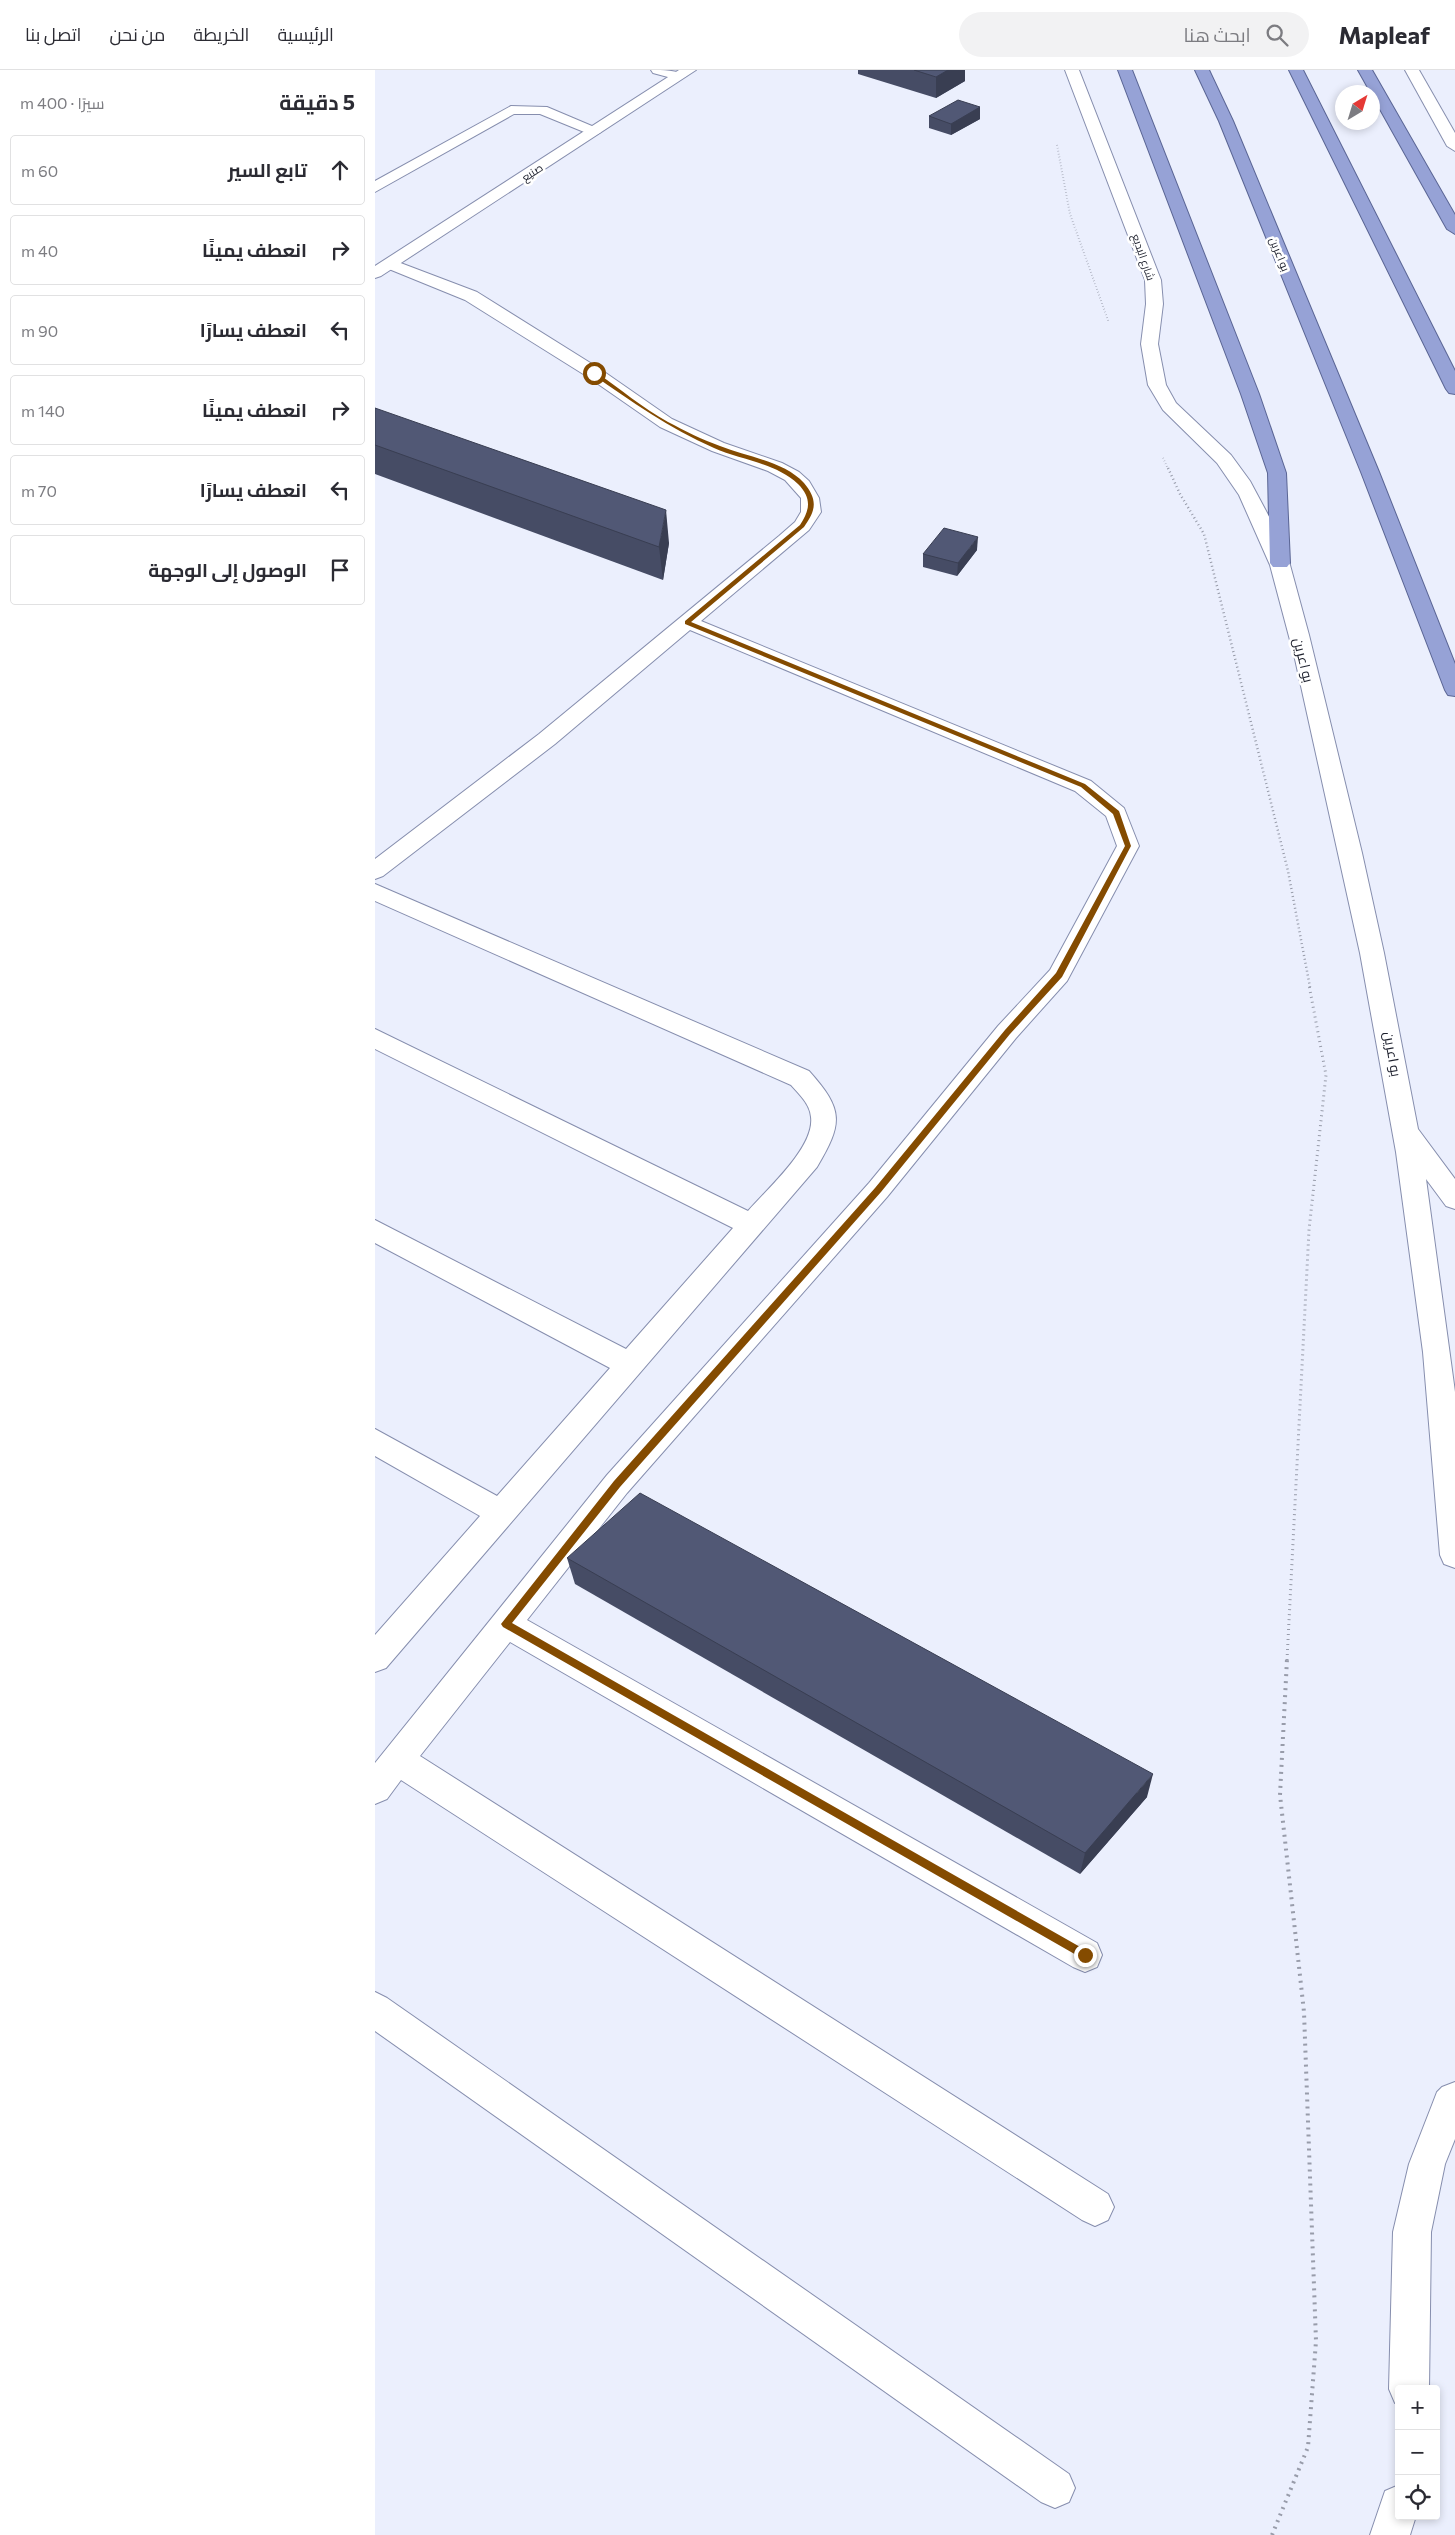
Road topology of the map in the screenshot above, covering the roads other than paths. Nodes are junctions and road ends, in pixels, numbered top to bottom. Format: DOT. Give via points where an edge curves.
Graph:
graph roads {
  1 [pos="658,70"];
  2 [pos="1072,70"];
  3 [pos="1125,70"];
  4 [pos="1201,70"];
  5 [pos="1296,70"];
  6 [pos="1365,70"];
  7 [pos="1412,70"];
  8 [pos="684,73"];
  9 [pos="594,132"];
  10 [pos="1455,146"];
  11 [pos="375,186"];
  12 [pos="1455,229"];
  13 [pos="382,269"];
  14 [pos="1455,389"];
  15 [pos="1280,563"];
  16 [pos="687,622"];
  17 [pos="1455,690"];
  18 [pos="375,871"];
  19 [pos="375,892"];
  20 [pos="375,1038"];
  21 [pos="1407,1133"];
  22 [pos="1455,1199"];
  23 [pos="752,1225"];
  24 [pos="375,1231"];
  25 [pos="631,1365"];
  26 [pos="375,1441"];
  27 [pos="501,1513"];
  28 [pos="1455,1555"];
  29 [pos="506,1624"];
  30 [pos="375,1658"];
  31 [pos="398,1760"];
  32 [pos="375,1788"];
  33 [pos="1085,1955"];
  34 [pos="375,2010"];
  35 [pos="1455,2100"];
  36 [pos="1095,2206"];
  37 [pos="1409,2385"];
  38 [pos="1055,2488"];
  39 [pos="1395,2519"];
  40 [pos="1390,2535"];
  1 -- 8 [label="main road"];
  2 -- 15 [label="main road, شارع البديع" via="1153,280 1156,302 1149,335 1158,386 1166,403 1226,461 1240,480"];
  3 -- 15 [label="highway" via="1250,394 1277,473"];
  4 -- 17 [label="highway, بو اعرين" via="1226,121 1370,472"];
  5 -- 14 [label="highway"];
  6 -- 12 [label="highway"];
  7 -- 10 [label="main road"];
  8 -- 9 [label="main road, صنيع"];
  9 -- 11 [label="main road" via="542,110 511,110"];
  9 -- 13 [label="main road, صنيع"];
  13 -- 16 [label="main road" via="471,296 594,373 666,423 718,447 775,467 802,485 810,498 811,512 802,526"];
  15 -- 21 [label="main road, بو اعرين" via="1344,821 1382,993"];
  16 -- 18 [label="main road" via="547,739"];
  16 -- 29 [label="main road" via="1083,786 1116,813 1128,846 1059,975 1007,1032 878,1190 617,1484"];
  19 -- 23 [label="main road" via="801,1078 818,1097 825,1118 822,1139"];
  20 -- 23 [label="main road"];
  21 -- 22 [label="main road"];
  21 -- 28 [label="main road, بو اعرين" via="1429,1278 1447,1431"];
  23 -- 25 [label="main road"];
  24 -- 25 [label="main road"];
  25 -- 27 [label="main road"];
  26 -- 27 [label="main road"];
  27 -- 30 [label="main road"];
  29 -- 31 [label="main road"];
  29 -- 33 [label="main road"];
  31 -- 32 [label="main road"];
  31 -- 36 [label="main road"];
  34 -- 38 [label="main road"];
  35 -- 37 [label="main road" via="1450,2105 1427,2164 1412,2232"];
  39 -- 40 [label="main road"];
}
